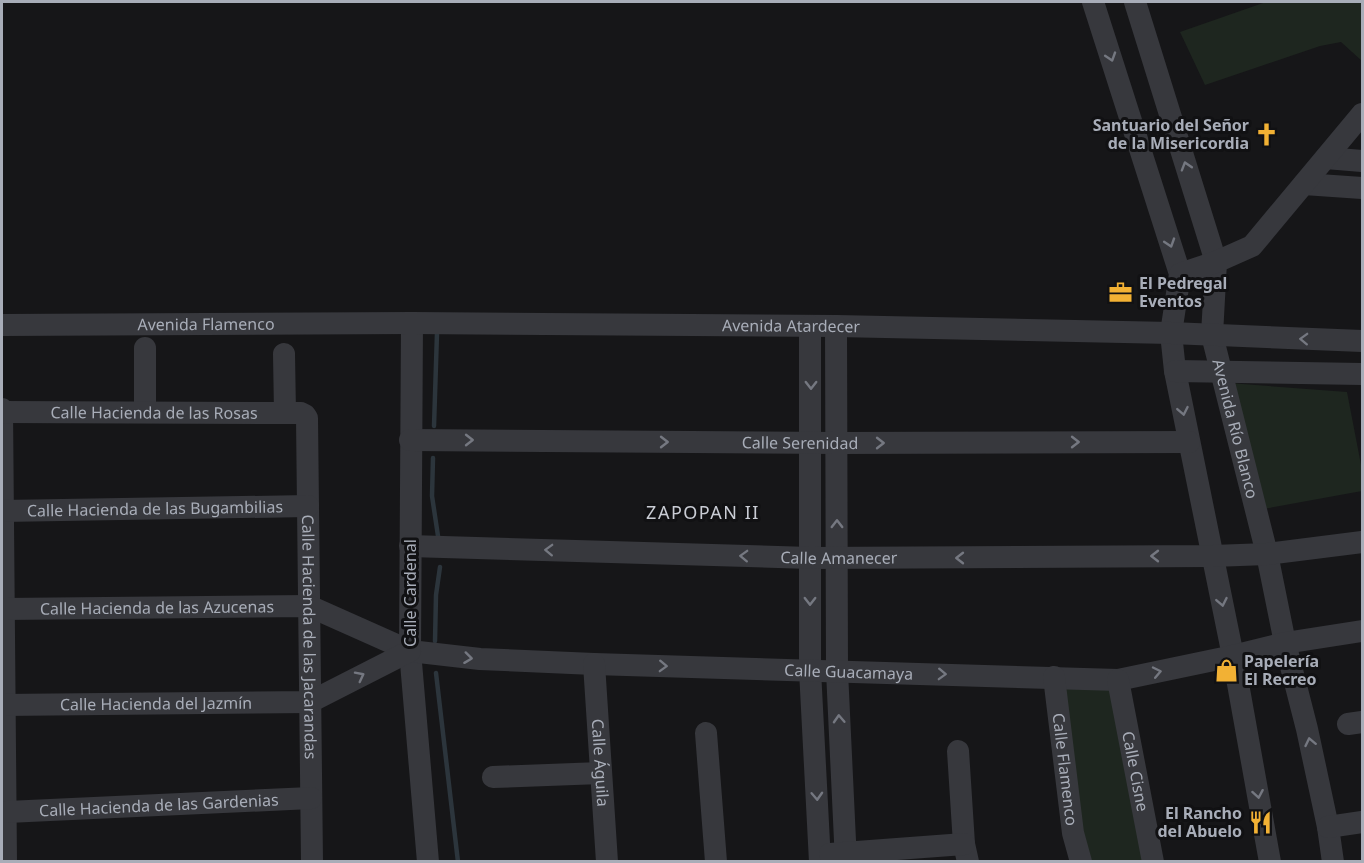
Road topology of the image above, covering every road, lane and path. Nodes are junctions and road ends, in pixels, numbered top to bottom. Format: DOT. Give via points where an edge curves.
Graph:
graph roads {
  1 [pos="1093,2"];
  2 [pos="1135,2"];
  3 [pos="1362,114"];
  4 [pos="1326,158"];
  5 [pos="1362,161"];
  6 [pos="1304,184"];
  7 [pos="1362,188"];
  8 [pos="1216,262"];
  9 [pos="1180,274"];
  10 [pos="412,324"];
  11 [pos="2,325"];
  12 [pos="810,326"];
  13 [pos="836,326"];
  14 [pos="1171,333"];
  15 [pos="1212,335"];
  16 [pos="1362,341"];
  17 [pos="145,348"];
  18 [pos="284,354"];
  19 [pos="1175,370"];
  20 [pos="1221,372"];
  21 [pos="1362,374"];
  22 [pos="2,410"];
  23 [pos="145,412"];
  24 [pos="295,414"];
  25 [pos="410,440"];
  26 [pos="811,442"];
  27 [pos="1189,442"];
  28 [pos="837,443"];
  29 [pos="308,506"];
  30 [pos="2,511"];
  31 [pos="2,535"];
  32 [pos="1362,542"];
  33 [pos="410,546"];
  34 [pos="1267,554"];
  35 [pos="1213,556"];
  36 [pos="810,558"];
  37 [pos="837,559"];
  38 [pos="309,606"];
  39 [pos="4,609"];
  40 [pos="1362,631"];
  41 [pos="1285,643"];
  42 [pos="410,651"];
  43 [pos="1233,656"];
  44 [pos="594,664"];
  45 [pos="810,670"];
  46 [pos="837,671"];
  47 [pos="1054,677"];
  48 [pos="1118,680"];
  49 [pos="310,702"];
  50 [pos="3,705"];
  51 [pos="706,733"];
  52 [pos="958,751"];
  53 [pos="601,773"];
  54 [pos="493,777"];
  55 [pos="311,798"];
  56 [pos="7,812"];
  57 [pos="1362,822"];
  58 [pos="1328,827"];
  59 [pos="5,847"];
  60 [pos="966,853"];
  61 [pos="846,857"];
  62 [pos="820,858"];
  63 [pos="312,861"];
  64 [pos="428,861"];
  65 [pos="607,861"];
  66 [pos="716,861"];
  67 [pos="1081,861"];
  68 [pos="1153,861"];
  69 [pos="1270,861"];
  70 [pos="1333,861"];
  1 -- 9 [label="street, one-way"];
  8 -- 2 [label="street, Avenida Río Blanco, one-way"];
  3 -- 4 [label="street"];
  4 -- 5 [label="street"];
  4 -- 6 [label="street"];
  6 -- 7 [label="street"];
  6 -- 8 [label="street" via="1252,246"];
  8 -- 9 [label="street"];
  8 -- 15 [label="street, Avenida Río Blanco"];
  9 -- 14 [label="street"];
  10 -- 11 [label="street, Avenida Flamenco"];
  10 -- 12 [label="street, Avenida Atardecer"];
  10 -- 25 [label="street, Calle Cardenal"];
  12 -- 13 [label="street, Avenida Atardecer"];
  12 -- 26 [label="street, one-way"];
  13 -- 14 [label="street, Avenida Atardecer"];
  13 -- 28 [label="street"];
  14 -- 15 [label="street, Avenida Atardecer"];
  14 -- 19 [label="street"];
  16 -- 15 [label="street, Avenida Atardecer, one-way"];
  15 -- 20 [label="street, Avenida Río Blanco"];
  17 -- 23 [label="street"];
  18 -- 24 [label="street, Calle Hacienda de las Jacarandas"];
  19 -- 20 [label="street"];
  19 -- 27 [label="street, one-way"];
  20 -- 21 [label="street"];
  20 -- 34 [label="street, Avenida Río Blanco"];
  22 -- 23 [label="street, Calle Hacienda de las Rosas"];
  22 -- 30 [label="street"];
  23 -- 24 [label="street, Calle Hacienda de las Rosas"];
  24 -- 29 [label="street, Calle Hacienda de las Jacarandas" via="307,418"];
  25 -- 26 [label="street, Calle Serenidad, one-way"];
  25 -- 33 [label="street, Calle Cardenal"];
  26 -- 28 [label="street, Calle Serenidad"];
  26 -- 36 [label="street"];
  28 -- 27 [label="street, Calle Serenidad, one-way"];
  27 -- 35 [label="street"];
  37 -- 28 [label="street, one-way"];
  29 -- 30 [label="street, Calle Hacienda de las Bugambilias"];
  29 -- 38 [label="street, Calle Hacienda de las Jacarandas"];
  30 -- 31 [label="street"];
  31 -- 39 [label="street"];
  32 -- 34 [label="street, Calle Amanecer"];
  36 -- 33 [label="street, Calle Amanecer, one-way"];
  33 -- 42 [label="street, Calle Cardenal"];
  34 -- 35 [label="street, Calle Amanecer"];
  34 -- 41 [label="street, Avenida Río Blanco"];
  35 -- 37 [label="street, Calle Amanecer, one-way"];
  35 -- 43 [label="street, one-way"];
  36 -- 37 [label="street, Calle Amanecer"];
  36 -- 45 [label="street, one-way"];
  37 -- 46 [label="street"];
  38 -- 39 [label="street, Calle Hacienda de las Azucenas"];
  38 -- 42 [label="street, Calle Guacamaya"];
  38 -- 49 [label="street, Calle Hacienda de las Jacarandas"];
  39 -- 50 [label="street"];
  40 -- 41 [label="street, Calle Guacamaya"];
  41 -- 43 [label="street, Calle Guacamaya"];
  58 -- 41 [label="street, Avenida Río Blanco, one-way"];
  42 -- 44 [label="street, Calle Guacamaya, one-way" via="480,659"];
  49 -- 42 [label="street, one-way"];
  42 -- 64 [label="street, Calle Cardenal"];
  48 -- 43 [label="street, Calle Guacamaya, one-way"];
  43 -- 69 [label="street, one-way"];
  44 -- 45 [label="street, Calle Guacamaya, one-way"];
  44 -- 53 [label="street, Calle Águila"];
  45 -- 46 [label="street, Calle Guacamaya"];
  45 -- 62 [label="street, one-way"];
  46 -- 47 [label="street, Calle Guacamaya, one-way"];
  61 -- 46 [label="street, one-way"];
  47 -- 48 [label="street, Calle Guacamaya"];
  47 -- 67 [label="street, Calle Flamenco" via="1073,833"];
  48 -- 68 [label="street, Calle Cisne"];
  49 -- 50 [label="street, Calle Hacienda del Jazmín"];
  49 -- 55 [label="street, Calle Hacienda de las Jacarandas"];
  50 -- 56 [label="street"];
  51 -- 66 [label="street"];
  52 -- 60 [label="street"];
  53 -- 54 [label="street"];
  53 -- 65 [label="street, Calle Águila"];
  55 -- 56 [label="street, Calle Hacienda de las Gardenias"];
  55 -- 63 [label="street, Calle Hacienda de las Jacarandas"];
  56 -- 59 [label="street"];
  57 -- 58 [label="street"];
  58 -- 70 [label="street, Avenida Río Blanco"];
  60 -- 61 [label="street"];
  61 -- 62 [label="street"];
}
